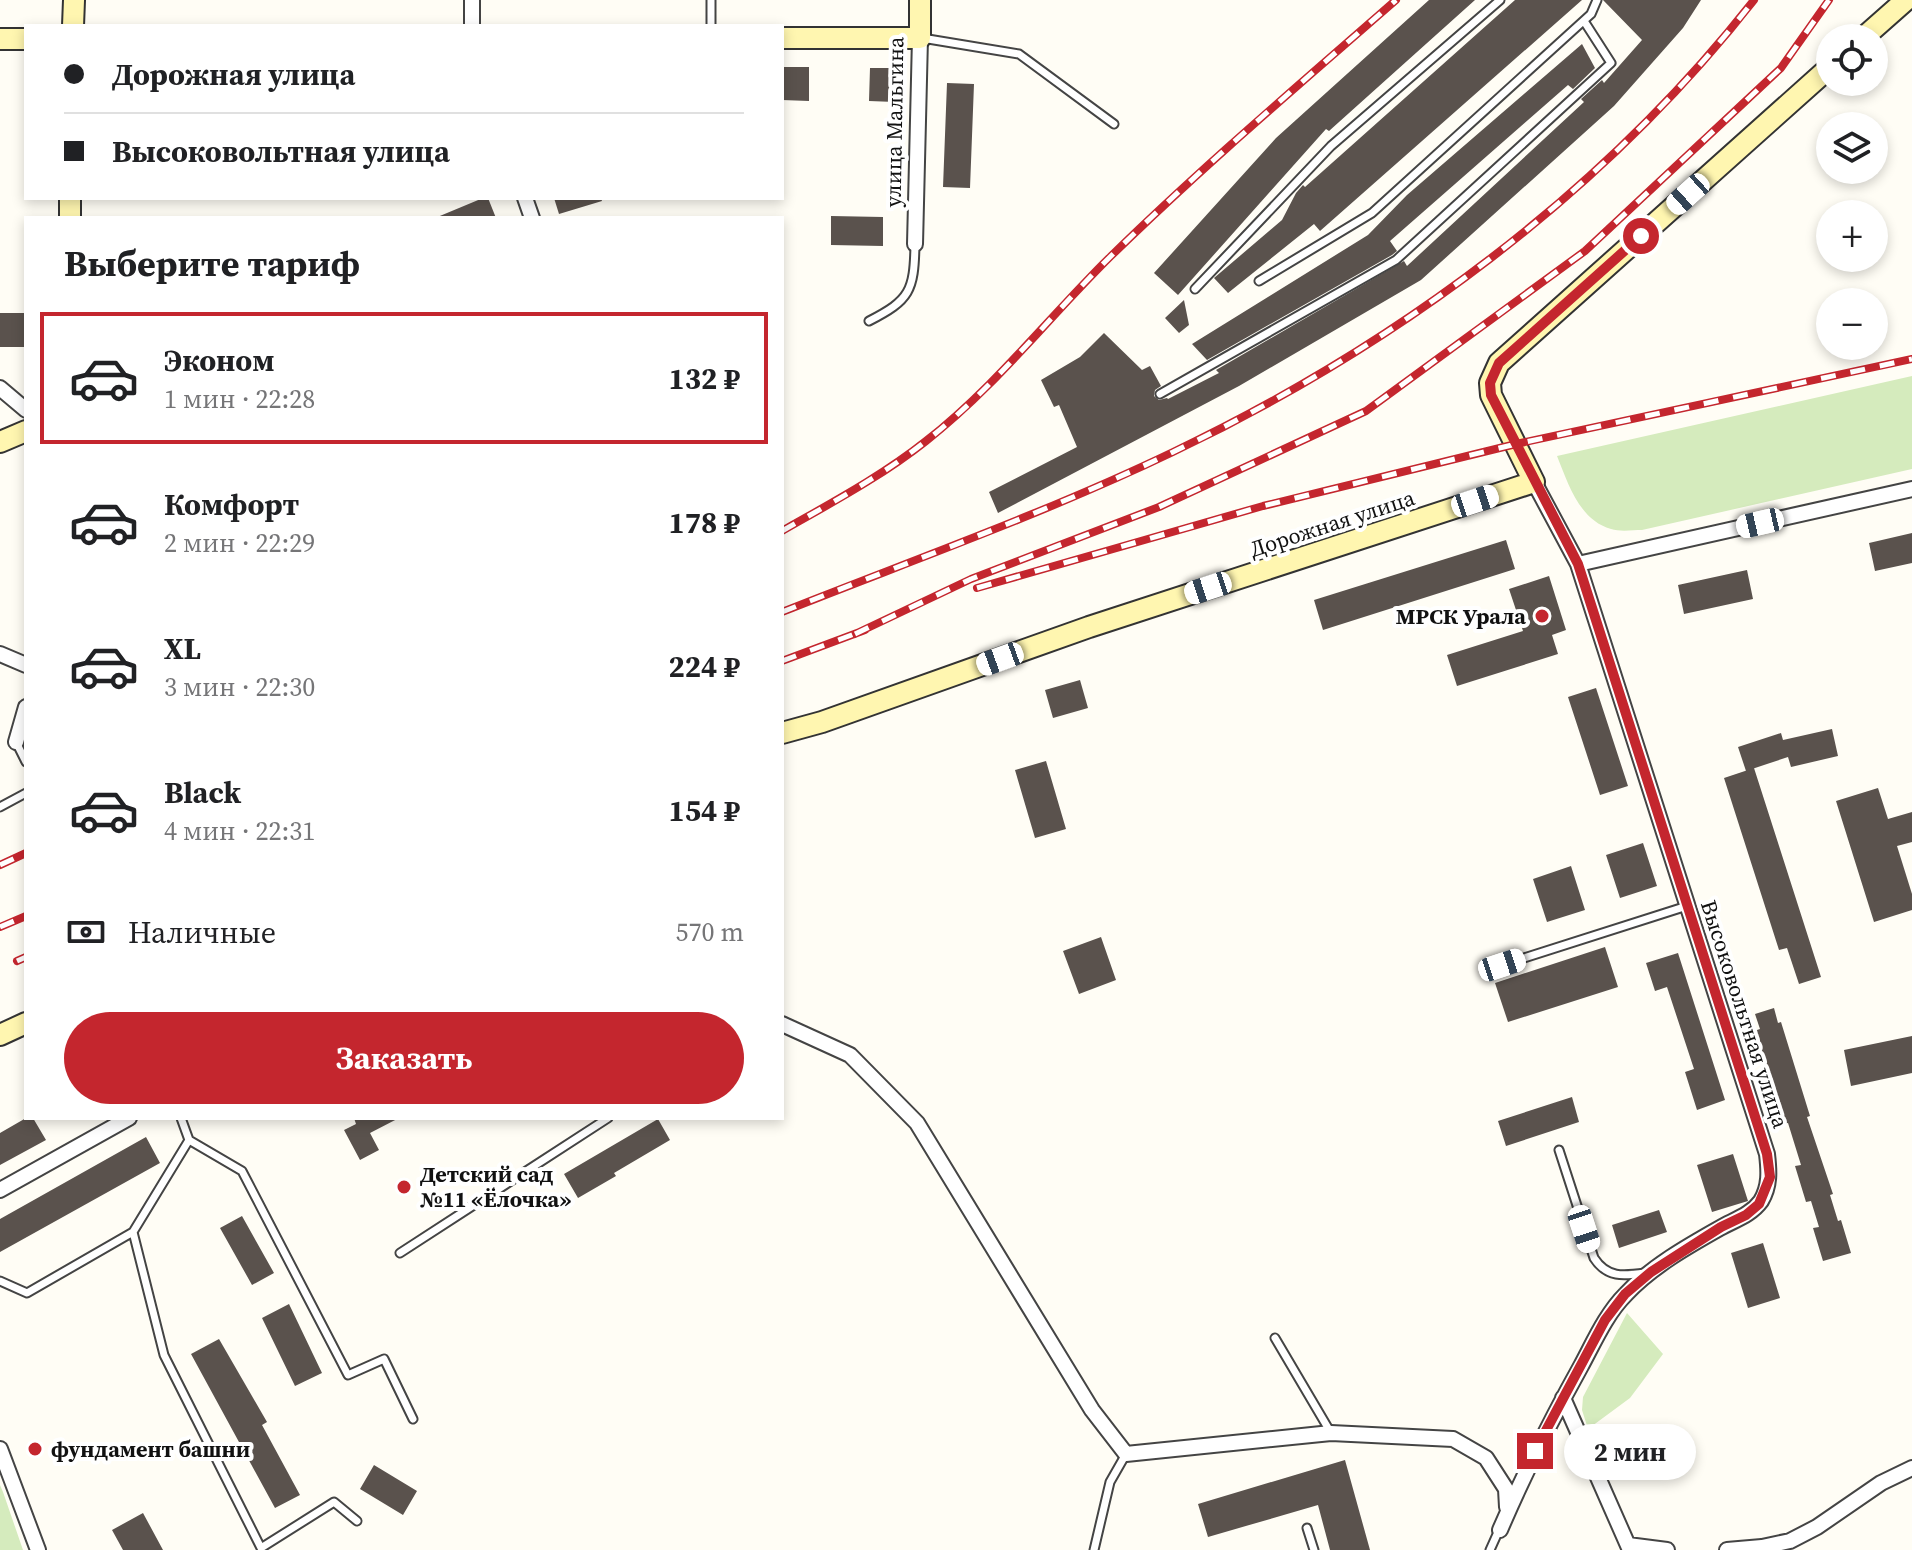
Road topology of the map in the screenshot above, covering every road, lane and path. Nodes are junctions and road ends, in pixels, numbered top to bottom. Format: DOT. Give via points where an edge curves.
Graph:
graph roads {
  1 [pos="74,0"];
  2 [pos="472,0"];
  3 [pos="711,0"];
  4 [pos="920,0"];
  5 [pos="1500,0"];
  6 [pos="1597,0"];
  7 [pos="1906,0"];
  8 [pos="1584,21"];
  9 [pos="73,24"];
  10 [pos="472,24"];
  11 [pos="711,24"];
  12 [pos="1879,24"];
  13 [pos="784,38"];
  14 [pos="920,38"];
  15 [pos="0,39"];
  16 [pos="24,39"];
  17 [pos="1816,80"];
  18 [pos="1114,124"];
  19 [pos="915,244"];
  20 [pos="1259,281"];
  21 [pos="1195,289"];
  22 [pos="869,321"];
  23 [pos="0,388"];
  24 [pos="1160,394"];
  25 [pos="24,408"];
  26 [pos="24,432"];
  27 [pos="0,442"];
  28 [pos="1534,482"];
  29 [pos="1912,489"];
  30 [pos="1578,564"];
  31 [pos="0,654"];
  32 [pos="24,664"];
  33 [pos="24,714"];
  34 [pos="784,732"];
  35 [pos="16,742"];
  36 [pos="24,758"];
  37 [pos="24,794"];
  38 [pos="0,807"];
  39 [pos="1687,906"];
  40 [pos="1502,965"];
  41 [pos="24,1024"];
  42 [pos="784,1025"];
  43 [pos="0,1035"];
  44 [pos="125,1120"];
  45 [pos="182,1120"];
  46 [pos="605,1120"];
  47 [pos="189,1140"];
  48 [pos="1559,1150"];
  49 [pos="0,1190"];
  50 [pos="133,1232"];
  51 [pos="400,1253"];
  52 [pos="1651,1272"];
  53 [pos="0,1281"];
  54 [pos="1275,1338"];
  55 [pos="1563,1398"];
  56 [pos="413,1419"];
  57 [pos="1331,1433"];
  58 [pos="0,1449"];
  59 [pos="1126,1454"];
  60 [pos="1912,1468"];
  61 [pos="1508,1512"];
  62 [pos="357,1521"];
  63 [pos="1307,1528"];
  64 [pos="1500,1530"];
  65 [pos="1629,1548"];
  66 [pos="38,1550"];
  67 [pos="1094,1550"];
  68 [pos="1314,1550"];
  69 [pos="1490,1550"];
  70 [pos="1667,1550"];
  71 [pos="1727,1550"];
  1 -- 9 [label="street"];
  2 -- 10 [label="street"];
  3 -- 11 [label="lane"];
  4 -- 14 [label="street, улица Мальгина"];
  5 -- 21 [label="lane" via="1331,146"];
  6 -- 8 [label="lane"];
  7 -- 12 [label="street"];
  8 -- 20 [label="lane" via="1372,213"];
  8 -- 24 [label="lane" via="1611,63 1396,260"];
  13 -- 14 [label="street"];
  14 -- 18 [label="lane" via="1019,54"];
  14 -- 19 [label="street, улица Мальгина"];
  15 -- 16 [label="street"];
  17 -- 28 [label="street" via="1499,363 1491,395"];
  19 -- 22 [label="lane" via="915,274 906,295"];
  23 -- 25 [label="street"];
  26 -- 27 [label="street"];
  28 -- 30 [label="street, Высоковольтная улица"];
  28 -- 34 [label="street, Дорожная улица"];
  29 -- 30 [label="street"];
  30 -- 39 [label="street, Высоковольтная улица"];
  31 -- 32 [label="street"];
  33 -- 35 [label="street"];
  35 -- 36 [label="lane"];
  37 -- 38 [label="lane"];
  39 -- 40 [label="lane"];
  39 -- 52 [label="street, Высоковольтная улица" via="1770,1177 1759,1204 1746,1215"];
  41 -- 43 [label="street"];
  42 -- 59 [label="street" via="850,1055 917,1123 1092,1410"];
  44 -- 49 [label="street"];
  45 -- 47 [label="lane"];
  46 -- 51 [label="lane"];
  47 -- 50 [label="lane"];
  47 -- 56 [label="lane" via="242,1171 348,1375 384,1359"];
  48 -- 52 [label="lane" via="1601,1269 1613,1275"];
  50 -- 53 [label="lane" via="27,1293"];
  50 -- 62 [label="lane" via="164,1355 261,1548 334,1502"];
  52 -- 55 [label="street, Высоковольтная улица" via="1605,1320"];
  54 -- 57 [label="lane"];
  55 -- 61 [label="street, Высоковольтная улица"];
  55 -- 65 [label="street"];
  57 -- 59 [label="street"];
  57 -- 61 [label="street" via="1453,1439 1486,1458 1506,1489"];
  58 -- 66 [label="street"];
  59 -- 67 [label="lane" via="1110,1482"];
  60 -- 71 [label="street" via="1790,1541"];
  61 -- 64 [label="street, Высоковольтная улица"];
  63 -- 68 [label="lane"];
  64 -- 69 [label="lane"];
  65 -- 70 [label="street"];
}
